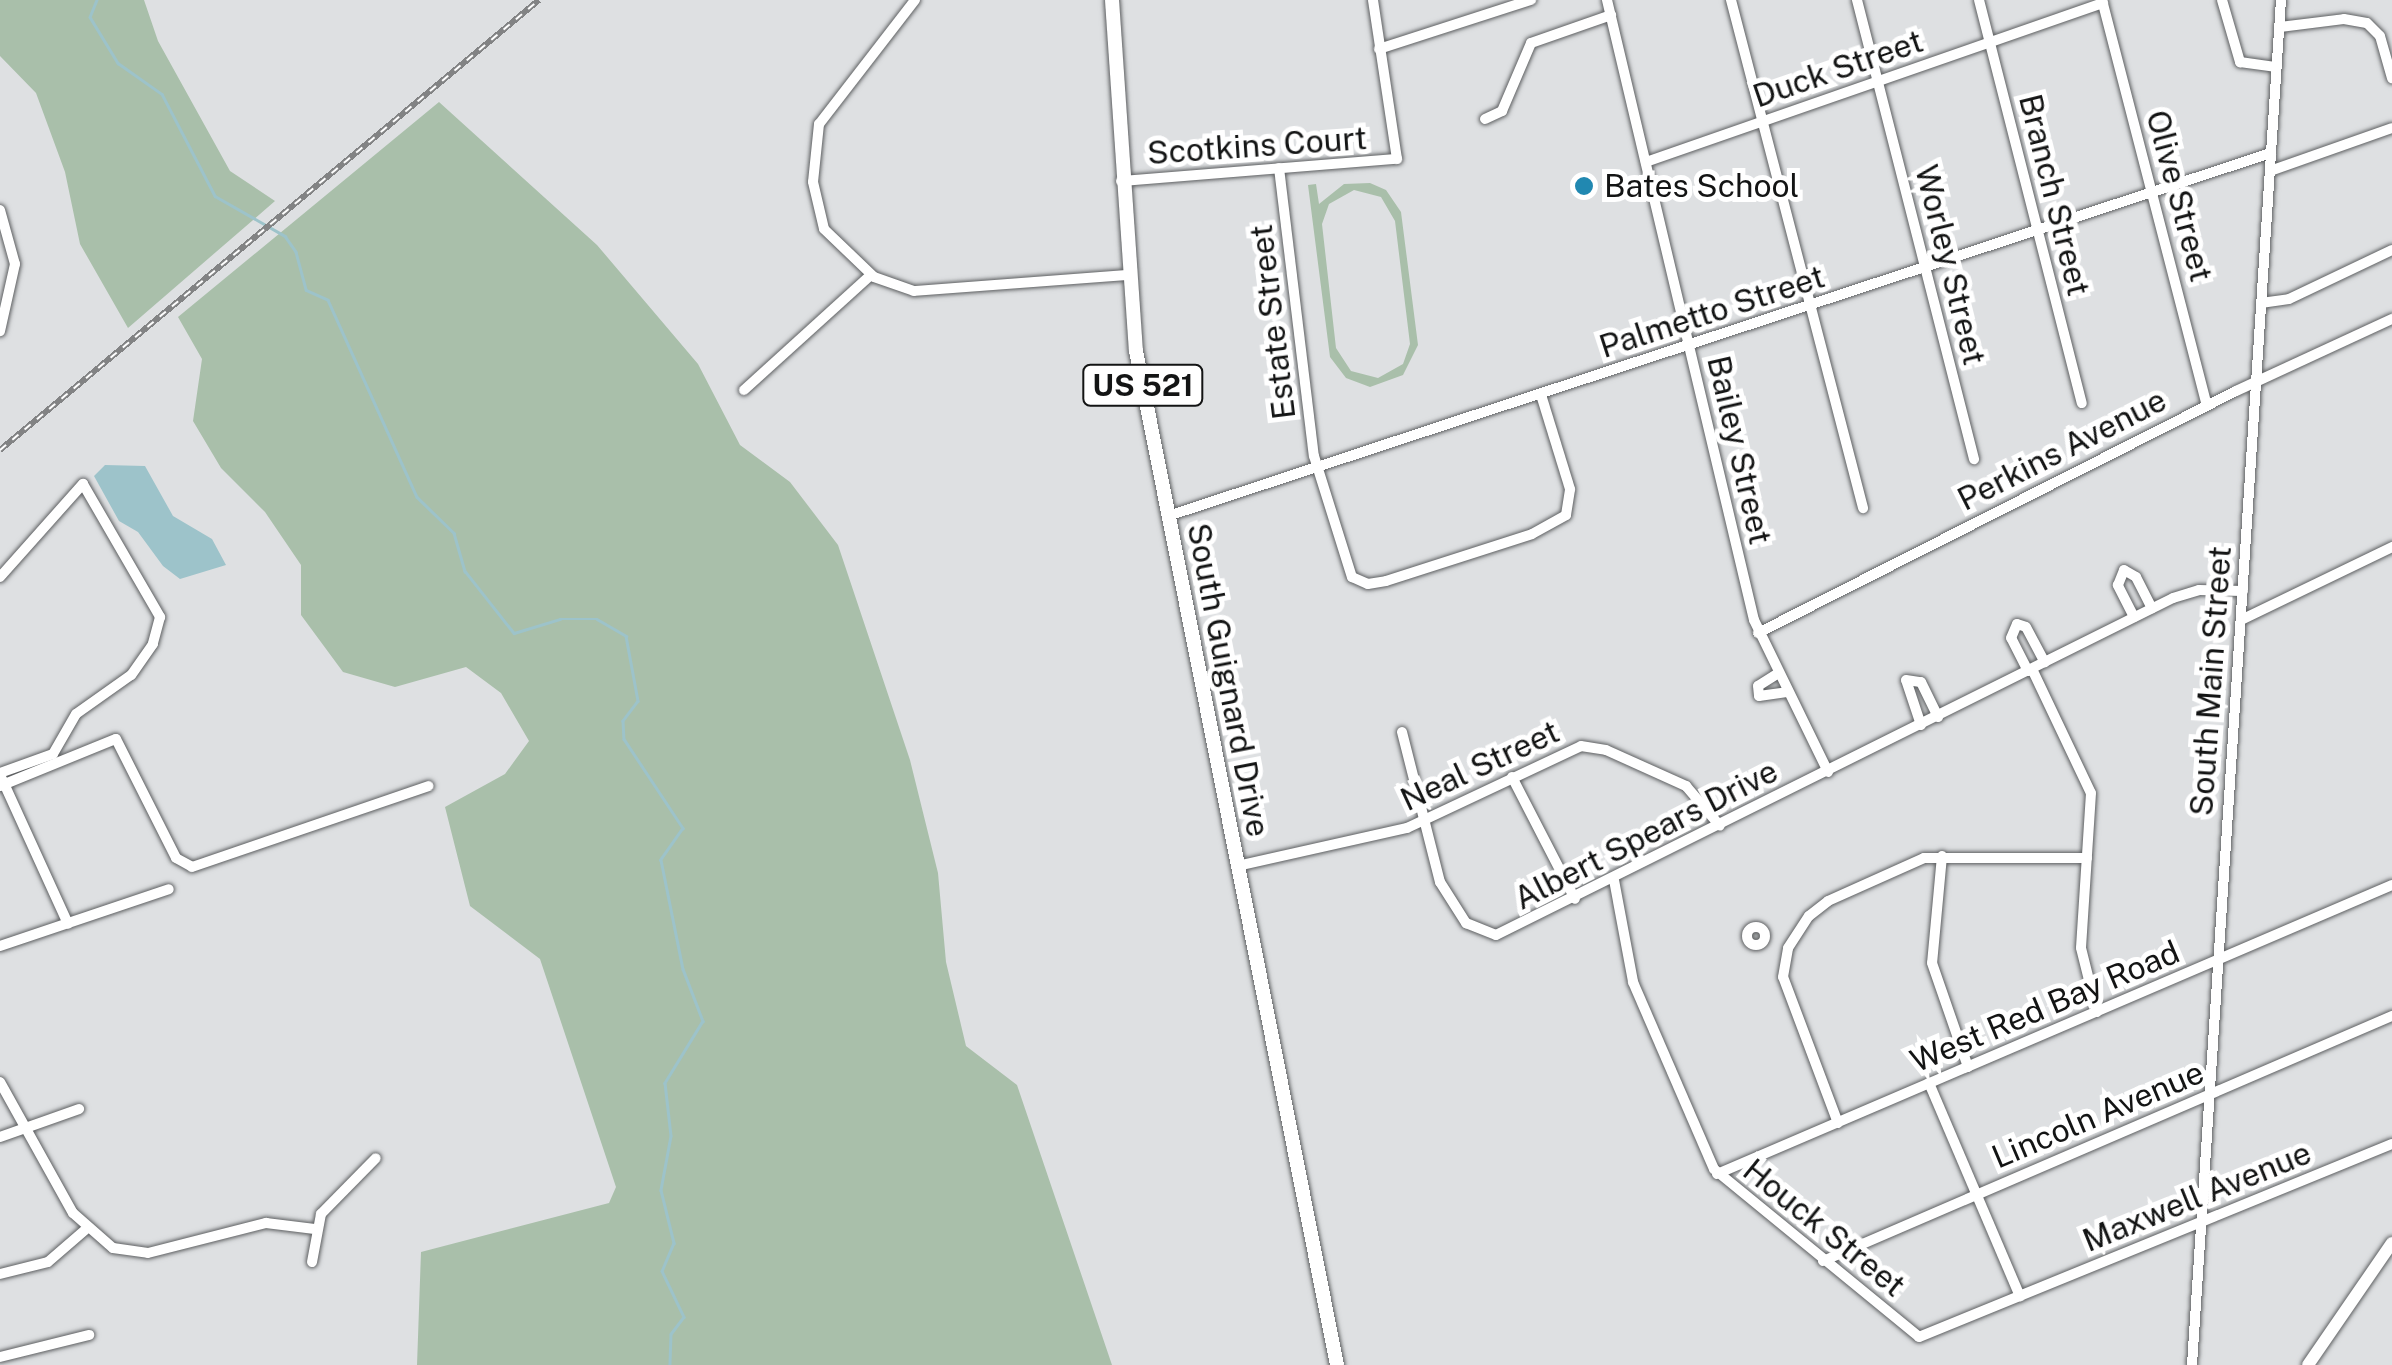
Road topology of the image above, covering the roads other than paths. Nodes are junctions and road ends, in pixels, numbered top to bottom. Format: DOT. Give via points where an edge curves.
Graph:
graph roads {
  1 [pos="915,0"];
  2 [pos="1112,0"];
  3 [pos="1373,0"];
  4 [pos="1530,0"];
  5 [pos="1607,0"];
  6 [pos="1731,0"];
  7 [pos="1857,0"];
  8 [pos="1979,0"];
  9 [pos="2222,0"];
  10 [pos="2282,0"];
  11 [pos="2103,2"];
  12 [pos="1611,15"];
  13 [pos="2280,28"];
  14 [pos="1989,42"];
  15 [pos="1380,49"];
  16 [pos="2277,67"];
  17 [pos="2392,78"];
  18 [pos="1879,82"];
  19 [pos="1485,120"];
  20 [pos="1762,122"];
  21 [pos="2392,128"];
  22 [pos="2271,153"];
  23 [pos="1646,162"];
  24 [pos="1279,168"];
  25 [pos="2270,171"];
  26 [pos="1120,181"];
  27 [pos="2152,191"];
  28 [pos="0,210"];
  29 [pos="2038,229"];
  30 [pos="2392,250"];
  31 [pos="1924,267"];
  32 [pos="871,275"];
  33 [pos="1128,275"];
  34 [pos="2261,302"];
  35 [pos="1810,306"];
  36 [pos="2392,319"];
  37 [pos="0,331"];
  38 [pos="1689,346"];
  39 [pos="2256,383"];
  40 [pos="744,390"];
  41 [pos="1541,395"];
  42 [pos="2082,403"];
  43 [pos="2207,405"];
  44 [pos="1974,460"];
  45 [pos="1318,470"];
  46 [pos="1863,508"];
  47 [pos="1168,516"];
  48 [pos="2392,548"];
  49 [pos="0,576"];
  50 [pos="2243,590"];
  51 [pos="2152,608"];
  52 [pos="2134,617"];
  53 [pos="2241,620"];
  54 [pos="1758,633"];
  55 [pos="2045,662"];
  56 [pos="2030,670"];
  57 [pos="1777,674"];
  58 [pos="1787,692"];
  59 [pos="1938,717"];
  60 [pos="1921,725"];
  61 [pos="1402,732"];
  62 [pos="1828,772"];
  63 [pos="1512,777"];
  64 [pos="1,779"];
  65 [pos="428,786"];
  66 [pos="1421,821"];
  67 [pos="1720,826"];
  68 [pos="1942,856"];
  69 [pos="2088,858"];
  70 [pos="1237,866"];
  71 [pos="1614,880"];
  72 [pos="2392,884"];
  73 [pos="168,890"];
  74 [pos="1574,899"];
  75 [pos="68,924"];
  76 [pos="1764,940"];
  77 [pos="0,946"];
  78 [pos="1788,948"];
  79 [pos="2218,960"];
  80 [pos="2097,1012"];
  81 [pos="2392,1016"];
  82 [pos="1968,1067"];
  83 [pos="0,1082"];
  84 [pos="1930,1083"];
  85 [pos="2210,1094"];
  86 [pos="79,1109"];
  87 [pos="1838,1123"];
  88 [pos="21,1126"];
  89 [pos="0,1136"];
  90 [pos="2392,1144"];
  91 [pos="376,1158"];
  92 [pos="1718,1174"];
  93 [pos="1976,1194"];
  94 [pos="2201,1222"];
  95 [pos="315,1229"];
  96 [pos="86,1230"];
  97 [pos="2392,1243"];
  98 [pos="1823,1261"];
  99 [pos="312,1262"];
  100 [pos="0,1274"];
  101 [pos="2020,1296"];
  102 [pos="89,1335"];
  103 [pos="0,1358"];
  104 [pos="1337,1365"];
  105 [pos="2192,1365"];
  106 [pos="2308,1365"];
  1 -- 32 [label="street" via="831,104 812,142 818,218"];
  2 -- 26 [label="highway, South Guignard Drive / US 521"];
  3 -- 15 [label="street"];
  4 -- 15 [label="street"];
  5 -- 12 [label="street, Bailey Street"];
  6 -- 20 [label="street"];
  7 -- 18 [label="street, Worley Street"];
  8 -- 14 [label="street, Branch Street"];
  9 -- 16 [label="street" via="2240,62"];
  10 -- 13 [label="street, South Main Street"];
  11 -- 14 [label="street, Duck Street"];
  11 -- 27 [label="street, Olive Street"];
  12 -- 19 [label="street" via="1531,43 1502,110"];
  12 -- 23 [label="street, Bailey Street"];
  13 -- 16 [label="street, South Main Street"];
  13 -- 17 [label="street" via="2344,19 2366,23 2380,36"];
  14 -- 18 [label="street, Duck Street"];
  14 -- 29 [label="street, Branch Street"];
  15 -- 24 [label="street, Scotkins Court" via="1397,159"];
  16 -- 22 [label="street, South Main Street"];
  18 -- 20 [label="street, Duck Street"];
  18 -- 31 [label="street, Worley Street"];
  20 -- 23 [label="street, Duck Street"];
  20 -- 35 [label="street"];
  21 -- 25 [label="street"];
  22 -- 25 [label="street, South Main Street"];
  22 -- 27 [label="street, Palmetto Street"];
  23 -- 38 [label="street, Bailey Street"];
  24 -- 26 [label="street, Scotkins Court"];
  24 -- 45 [label="street, Estate Street"];
  25 -- 34 [label="street, South Main Street"];
  26 -- 33 [label="highway, South Guignard Drive / US 521"];
  27 -- 29 [label="street, Palmetto Street"];
  27 -- 43 [label="street, Olive Street"];
  28 -- 37 [label="street" via="15,281"];
  29 -- 31 [label="street, Palmetto Street"];
  29 -- 42 [label="street, Branch Street"];
  30 -- 34 [label="street" via="2289,299"];
  31 -- 35 [label="street, Palmetto Street"];
  31 -- 44 [label="street, Worley Street"];
  32 -- 33 [label="street" via="914,291 942,292"];
  32 -- 40 [label="street"];
  33 -- 47 [label="highway, South Guignard Drive / US 521"];
  34 -- 39 [label="street, South Main Street"];
  35 -- 38 [label="street, Palmetto Street"];
  35 -- 46 [label="street"];
  36 -- 39 [label="street, Perkins Avenue"];
  38 -- 41 [label="street, Palmetto Street"];
  38 -- 54 [label="street, Bailey Street"];
  39 -- 43 [label="street, Perkins Avenue"];
  39 -- 50 [label="street, South Main Street"];
  41 -- 45 [label="street, Palmetto Street"];
  41 -- 45 [label="street, Estate Street" via="1570,506 1561,519 1532,534 1362,583 1350,572"];
  43 -- 54 [label="street, Perkins Avenue"];
  45 -- 47 [label="street, Palmetto Street"];
  47 -- 70 [label="highway, South Guignard Drive / US 521"];
  48 -- 53 [label="street"];
  49 -- 64 [label="street" via="83,484 160,624 131,675 76,714 53,754"];
  50 -- 51 [label="street, Albert Spears Drive" via="2199,590"];
  50 -- 53 [label="street, South Main Street"];
  51 -- 52 [label="street, Albert Spears Drive"];
  51 -- 52 [label="street" via="2136,577 2124,570 2117,581"];
  52 -- 55 [label="street, Albert Spears Drive"];
  53 -- 79 [label="street, South Main Street"];
  54 -- 57 [label="street, Bailey Street"];
  55 -- 56 [label="street, Albert Spears Drive"];
  55 -- 56 [label="street" via="2026,627 2013,626 2011,638"];
  56 -- 59 [label="street, Albert Spears Drive"];
  56 -- 69 [label="street" via="2088,782"];
  57 -- 58 [label="street, Bailey Street"];
  57 -- 58 [label="street, Bailey Street" via="1758,686 1759,696"];
  58 -- 62 [label="street, Bailey Street"];
  59 -- 60 [label="street, Albert Spears Drive"];
  59 -- 60 [label="street" via="1921,682 1906,680"];
  60 -- 62 [label="street, Albert Spears Drive"];
  61 -- 66 [label="street, Albert Spears Drive"];
  62 -- 67 [label="street, Albert Spears Drive"];
  63 -- 66 [label="street, Neal Street"];
  63 -- 67 [label="street, Neal Street" via="1564,750 1600,748 1686,786"];
  63 -- 74 [label="street"];
  64 -- 65 [label="street" via="116,739 176,858 192,867"];
  64 -- 75 [label="street"];
  66 -- 70 [label="street, Neal Street"];
  66 -- 74 [label="street, Albert Spears Drive" via="1446,896 1480,934 1511,931"];
  67 -- 71 [label="street, Albert Spears Drive"];
  68 -- 69 [label="street"];
  68 -- 78 [label="street" via="1828,901"];
  68 -- 82 [label="street" via="1932,963"];
  69 -- 80 [label="street" via="2082,968"];
  70 -- 104 [label="highway, South Guignard Drive / US 521"];
  71 -- 74 [label="street, Albert Spears Drive"];
  71 -- 92 [label="street, Houck Street" via="1633,982"];
  72 -- 79 [label="street, West Red Bay Road"];
  73 -- 75 [label="street"];
  75 -- 77 [label="street"];
  76 -- 78 [label="street"];
  78 -- 87 [label="street" via="1787,998"];
  79 -- 80 [label="street, West Red Bay Road"];
  79 -- 85 [label="street, South Main Street"];
  80 -- 82 [label="street, West Red Bay Road"];
  81 -- 85 [label="street, Lincoln Avenue"];
  82 -- 84 [label="street, West Red Bay Road"];
  83 -- 88 [label="street"];
  84 -- 87 [label="street, West Red Bay Road"];
  84 -- 93 [label="street"];
  85 -- 93 [label="street, Lincoln Avenue"];
  85 -- 94 [label="street, South Main Street"];
  86 -- 88 [label="street"];
  87 -- 92 [label="street, West Red Bay Road"];
  88 -- 89 [label="street"];
  88 -- 96 [label="street"];
  90 -- 94 [label="street, Maxwell Avenue"];
  91 -- 95 [label="street" via="328,1203"];
  92 -- 98 [label="street, Houck Street"];
  93 -- 98 [label="street, Lincoln Avenue"];
  93 -- 101 [label="street"];
  94 -- 101 [label="street, Maxwell Avenue"];
  94 -- 105 [label="street, South Main Street"];
  95 -- 96 [label="street" via="266,1223 129,1253"];
  95 -- 99 [label="street"];
  96 -- 100 [label="street" via="48,1262"];
  97 -- 106 [label="main road"];
  98 -- 101 [label="street, Houck Street" via="1918,1337"];
  102 -- 103 [label="street"];
}
